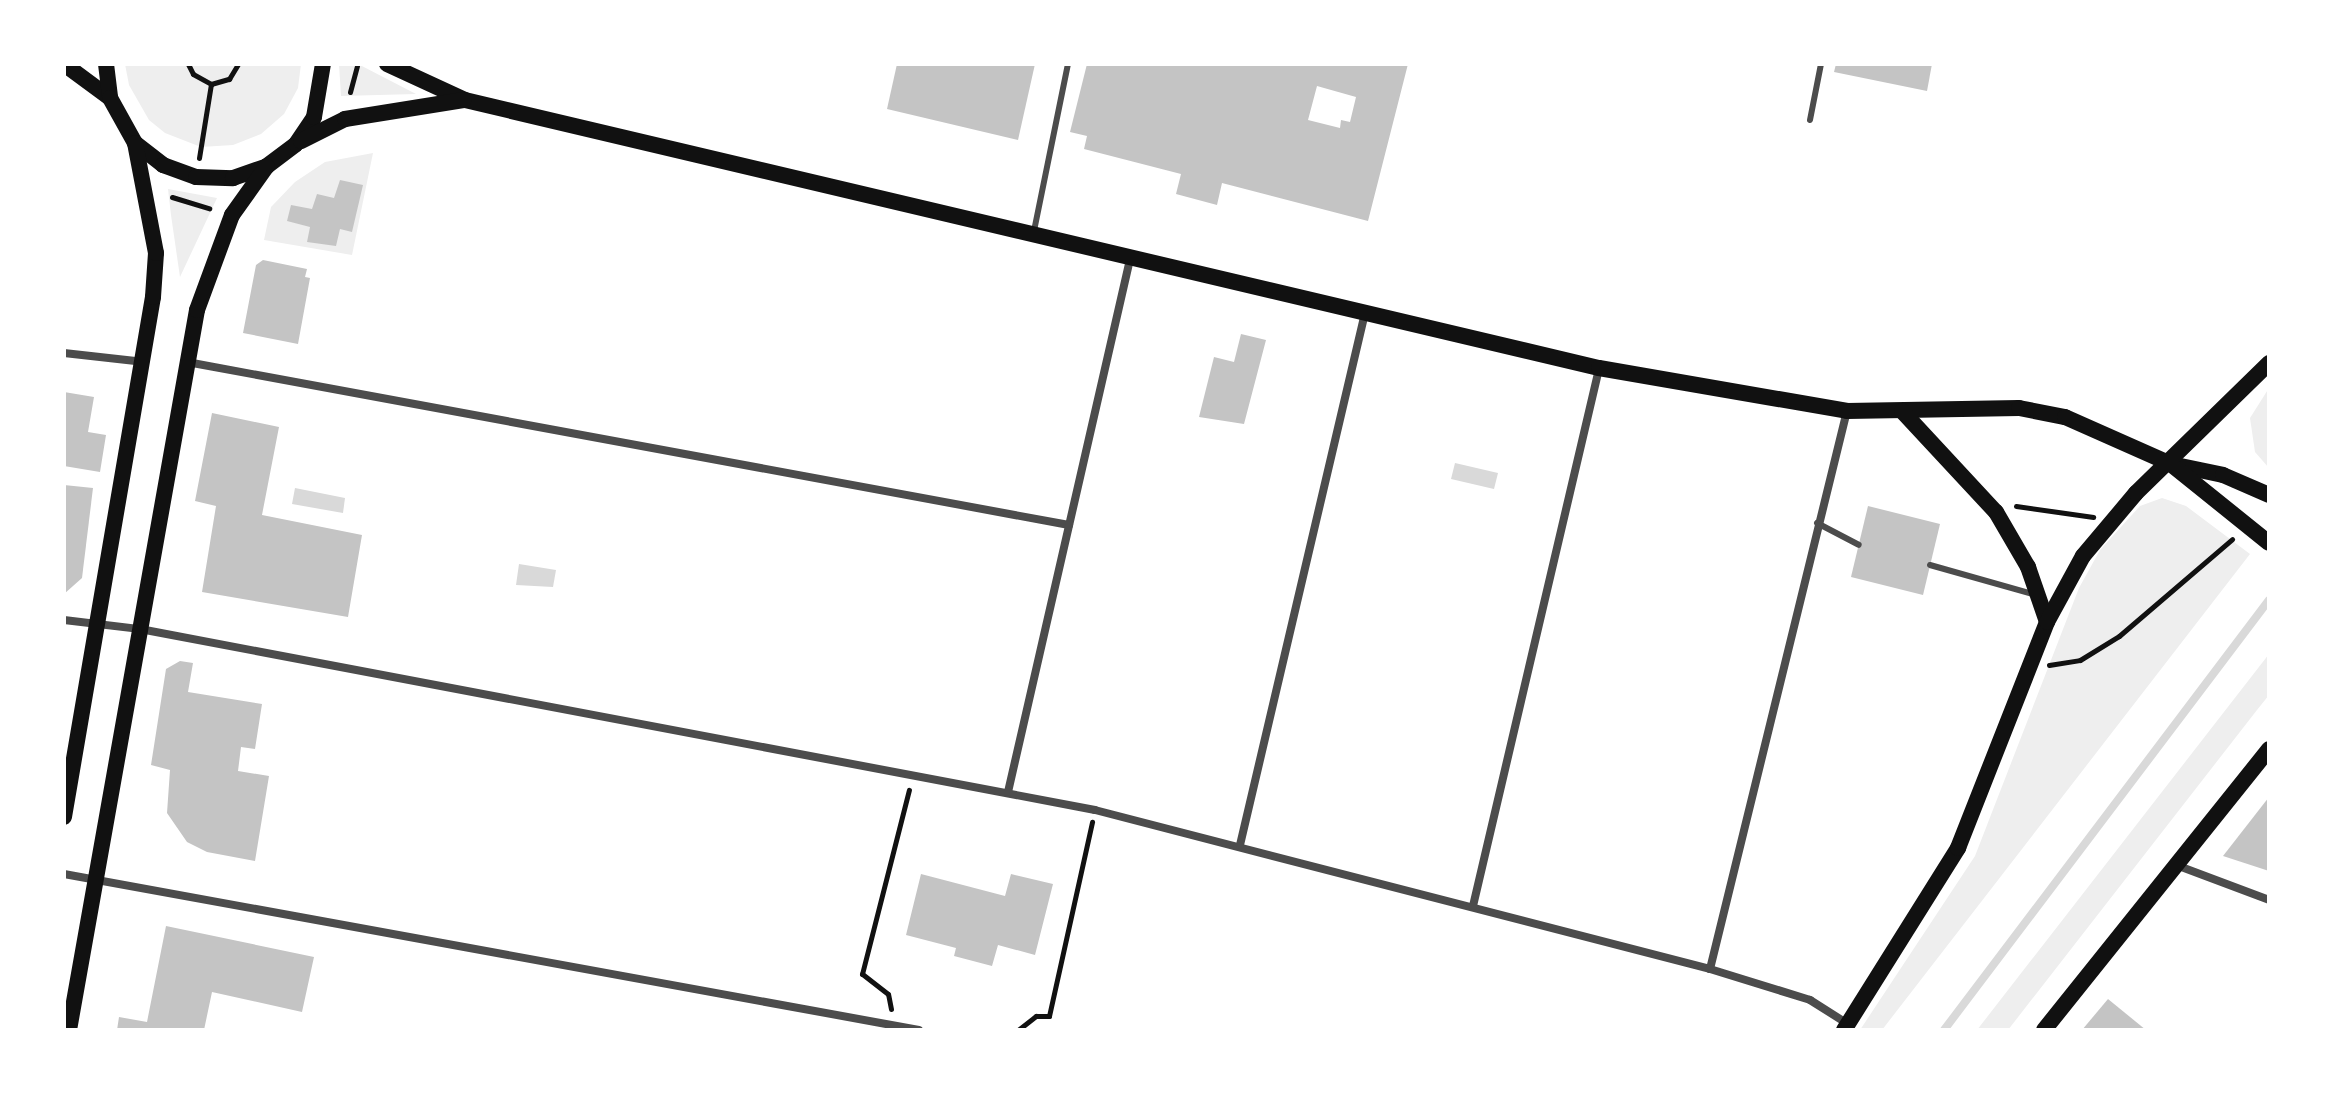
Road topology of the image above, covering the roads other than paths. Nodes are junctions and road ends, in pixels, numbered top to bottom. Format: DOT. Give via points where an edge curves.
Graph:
graph roads {
  1 [pos="64,64"];
  2 [pos="106,64"];
  3 [pos="323,64"];
  4 [pos="387,64"];
  5 [pos="1068,64"];
  6 [pos="1821,64"];
  7 [pos="110,98"];
  8 [pos="465,100"];
  9 [pos="1810,120"];
  10 [pos="135,143"];
  11 [pos="296,144"];
  12 [pos="267,166"];
  13 [pos="1034,231"];
  14 [pos="1132,254"];
  15 [pos="1366,311"];
  16 [pos="64,353"];
  17 [pos="186,362"];
  18 [pos="145,363"];
  19 [pos="2269,363"];
  20 [pos="1599,368"];
  21 [pos="1847,411"];
  22 [pos="1902,411"];
  23 [pos="2171,464"];
  24 [pos="2269,495"];
  25 [pos="1817,523"];
  26 [pos="1069,525"];
  27 [pos="2269,543"];
  28 [pos="1859,545"];
  29 [pos="1930,565"];
  30 [pos="2040,596"];
  31 [pos="64,620"];
  32 [pos="2047,622"];
  33 [pos="99,624"];
  34 [pos="140,629"];
  35 [pos="2269,749"];
  36 [pos="1008,792"];
  37 [pos="64,817"];
  38 [pos="1240,845"];
  39 [pos="2175,865"];
  40 [pos="64,874"];
  41 [pos="94,878"];
  42 [pos="2269,900"];
  43 [pos="1473,906"];
  44 [pos="1710,969"];
  45 [pos="1846,1027"];
  46 [pos="69,1030"];
  47 [pos="919,1030"];
  48 [pos="2044,1030"];
  1 -- 7 [label="main road"];
  2 -- 7 [label="main road"];
  3 -- 11 [label="main road" via="314,117"];
  4 -- 8 [label="main road"];
  5 -- 13 [label="lane"];
  6 -- 9 [label="lane"];
  7 -- 10 [label="main road"];
  8 -- 11 [label="main road" via="345,119"];
  8 -- 13 [label="main road"];
  10 -- 12 [label="main road" via="163,165 196,177 233,178"];
  10 -- 18 [label="main road" via="156,253"];
  11 -- 12 [label="main road"];
  12 -- 17 [label="main road" via="232,215 197,310"];
  13 -- 14 [label="main road"];
  14 -- 15 [label="main road"];
  14 -- 26 [label="street"];
  15 -- 20 [label="main road"];
  15 -- 38 [label="street"];
  16 -- 18 [label="street"];
  17 -- 26 [label="street"];
  17 -- 34 [label="main road"];
  18 -- 33 [label="main road"];
  19 -- 23 [label="main road"];
  20 -- 21 [label="main road"];
  20 -- 43 [label="street"];
  21 -- 22 [label="main road"];
  21 -- 25 [label="street"];
  22 -- 23 [label="main road" via="2019,408 2065,417"];
  22 -- 30 [label="main road" via="1996,512"];
  23 -- 24 [label="main road" via="2223,475"];
  23 -- 27 [label="main road"];
  23 -- 32 [label="main road" via="2105,526"];
  25 -- 28 [label="lane"];
  25 -- 44 [label="street"];
  26 -- 36 [label="street"];
  29 -- 30 [label="lane"];
  30 -- 32 [label="main road"];
  31 -- 33 [label="street"];
  32 -- 45 [label="main road" via="1958,848"];
  33 -- 34 [label="street"];
  33 -- 37 [label="main road"];
  34 -- 36 [label="street"];
  34 -- 41 [label="main road"];
  35 -- 39 [label="main road"];
  36 -- 38 [label="street"];
  38 -- 43 [label="street"];
  39 -- 42 [label="street"];
  39 -- 48 [label="main road"];
  40 -- 41 [label="street"];
  41 -- 46 [label="main road"];
  41 -- 47 [label="street"];
  43 -- 44 [label="street"];
  44 -- 45 [label="street" via="1810,1000"];
}
